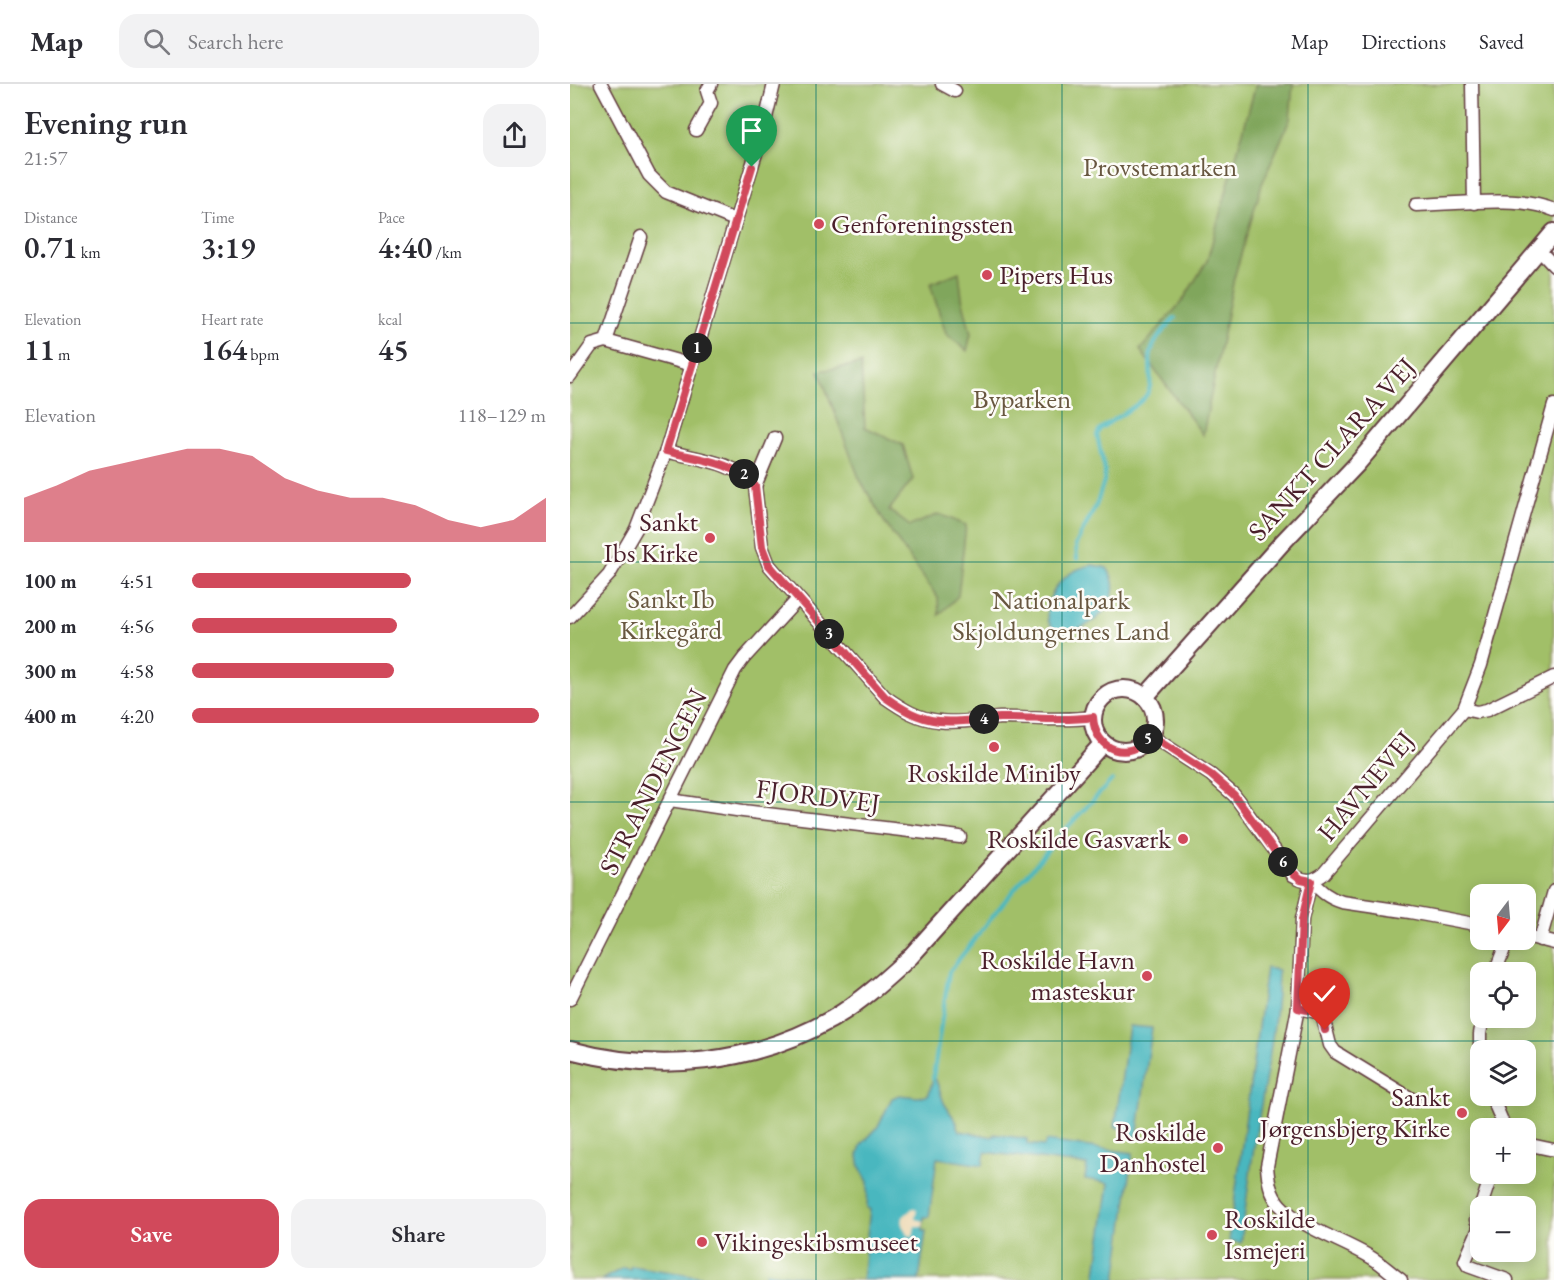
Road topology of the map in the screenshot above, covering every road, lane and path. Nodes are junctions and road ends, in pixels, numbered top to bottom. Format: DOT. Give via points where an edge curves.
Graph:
graph roads {
  1 [pos="601,84"];
  2 [pos="711,84"];
  3 [pos="942,84"];
  4 [pos="1472,84"];
  5 [pos="772,85"];
  6 [pos="955,91"];
  7 [pos="696,130"];
  8 [pos="1474,203"];
  9 [pos="1416,205"];
  10 [pos="1554,210"];
  11 [pos="735,220"];
  12 [pos="1554,232"];
  13 [pos="641,237"];
  14 [pos="1538,249"];
  15 [pos="1554,266"];
  16 [pos="606,341"];
  17 [pos="692,365"];
  18 [pos="570,376"];
  19 [pos="1554,405"];
  20 [pos="775,438"];
  21 [pos="666,451"];
  22 [pos="755,486"];
  23 [pos="798,598"];
  24 [pos="570,617"];
  25 [pos="1554,677"];
  26 [pos="1145,697"];
  27 [pos="1464,709"];
  28 [pos="1093,717"];
  29 [pos="1151,736"];
  30 [pos="1103,743"];
  31 [pos="670,800"];
  32 [pos="960,837"];
  33 [pos="1311,881"];
  34 [pos="1554,891"];
  35 [pos="1470,924"];
  36 [pos="1536,939"];
  37 [pos="1540,940"];
  38 [pos="1554,943"];
  39 [pos="570,999"];
  40 [pos="1298,1008"];
  41 [pos="570,1050"];
  42 [pos="1414,1101"];
  43 [pos="1536,1146"];
  44 [pos="1554,1150"];
  45 [pos="1470,1249"];
  46 [pos="1401,1280"];
  47 [pos="1507,1280"];
  1 -- 11 [label="street" via="648,175 666,192"];
  2 -- 7 [label="street" via="707,91 711,103"];
  3 -- 6 [label="street"];
  4 -- 8 [label="street"];
  5 -- 11 [label="street"];
  8 -- 9 [label="street"];
  8 -- 10 [label="street" via="1528,202"];
  11 -- 17 [label="street"];
  12 -- 14 [label="main road, SANKT CLARA VEJ"];
  13 -- 16 [label="street"];
  14 -- 15 [label="street"];
  14 -- 26 [label="main road, SANKT CLARA VEJ" via="1357,464"];
  16 -- 17 [label="street"];
  16 -- 18 [label="street" via="592,345"];
  17 -- 21 [label="street"];
  19 -- 27 [label="street, HAVNEVEJ" via="1481,666"];
  20 -- 22 [label="street"];
  21 -- 22 [label="street" via="727,466 742,472"];
  21 -- 24 [label="street" via="636,529 619,559"];
  22 -- 23 [label="street" via="762,547 769,565"];
  23 -- 28 [label="street" via="885,697 902,710 940,722"];
  23 -- 31 [label="street, STRANDENGEN" via="735,670"];
  25 -- 27 [label="street" via="1487,710"];
  26 -- 28 [label="main road" via="1134,690 1113,691 1099,701"];
  26 -- 29 [label="main road" via="1155,716"];
  27 -- 33 [label="street, HAVNEVEJ" via="1324,873"];
  28 -- 30 [label="main road"];
  29 -- 30 [label="main road" via="1128,751"];
  29 -- 33 [label="street" via="1234,795 1287,868 1301,879"];
  30 -- 41 [label="main road" via="910,956 876,988 833,1018 788,1041 740,1056 696,1062 645,1063"];
  31 -- 32 [label="street, FJORDVEJ"];
  31 -- 39 [label="street, STRANDENGEN"];
  33 -- 35 [label="street" via="1332,899 1342,902"];
  33 -- 40 [label="street" via="1302,920"];
  34 -- 37 [label="street"];
  36 -- 37 [label="street"];
  37 -- 38 [label="street"];
  40 -- 42 [label="street" via="1322,1013 1335,1052"];
  40 -- 46 [label="street" via="1267,1166 1270,1189 1279,1204 1302,1221 1372,1258"];
  43 -- 44 [label="street"];
  45 -- 47 [label="street" via="1467,1266"];
}
